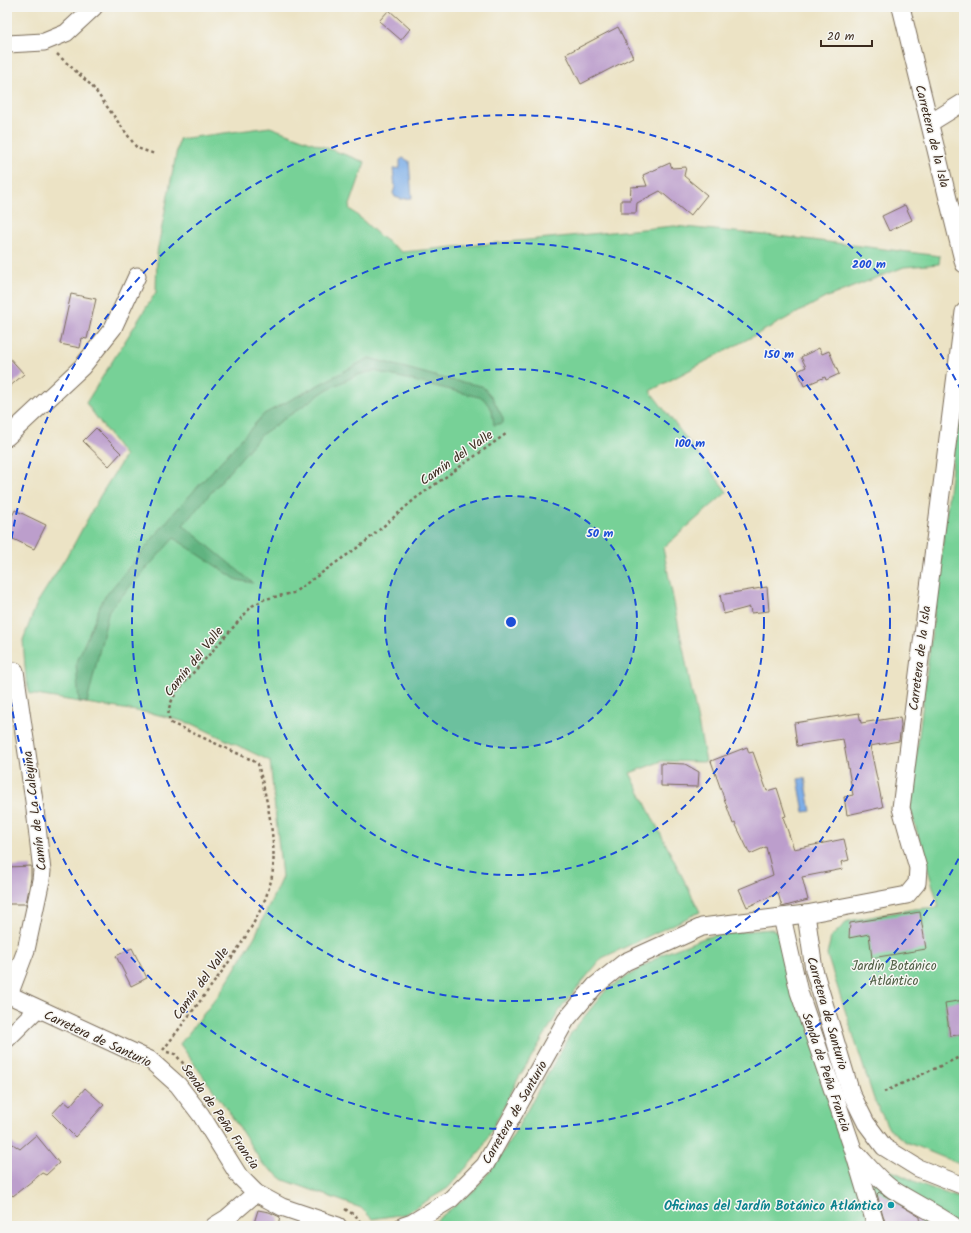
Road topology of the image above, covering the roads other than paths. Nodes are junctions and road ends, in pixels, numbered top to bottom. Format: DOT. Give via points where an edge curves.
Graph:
graph roads {
  1 [pos="94,7"];
  2 [pos="901,7"];
  3 [pos="7,44"];
  4 [pos="964,102"];
  5 [pos="930,123"];
  6 [pos="964,264"];
  7 [pos="137,276"];
  8 [pos="964,312"];
  9 [pos="7,437"];
  10 [pos="15,671"];
  11 [pos="806,914"];
  12 [pos="782,917"];
  13 [pos="8,995"];
  14 [pos="37,1009"];
  15 [pos="7,1039"];
  16 [pos="853,1149"];
  17 [pos="964,1186"];
  18 [pos="256,1193"];
  19 [pos="214,1226"];
  20 [pos="338,1226"];
  21 [pos="403,1226"];
  22 [pos="876,1226"];
  23 [pos="954,1226"];
  1 -- 3 [label="street" via="66,33 44,42"];
  2 -- 5 [label="street, Carretera de la Isla"];
  4 -- 5 [label="street"];
  5 -- 6 [label="street, Carretera de la Isla"];
  7 -- 9 [label="street" via="113,328 82,368"];
  8 -- 11 [label="street, Carretera de la Isla" via="901,808 918,868 917,883 907,896"];
  10 -- 13 [label="street, Camín de La Caleyina" via="34,801 42,880 26,950"];
  11 -- 12 [label="street, Carretera de Santurio"];
  11 -- 17 [label="street, Carretera de Santurio" via="814,970 851,1093 866,1123 884,1147 918,1168"];
  12 -- 16 [label="street, Senda de Peña Francia" via="799,992"];
  12 -- 21 [label="street, Carretera de Santurio" via="702,927 625,962 595,986 566,1020 485,1164 451,1199"];
  13 -- 14 [label="street, Carretera de Santurio"];
  14 -- 15 [label="street"];
  14 -- 18 [label="street, Carretera de Santurio" via="150,1060 178,1085 201,1115 239,1176"];
  16 -- 22 [label="street, Senda de Peña Francia"];
  16 -- 23 [label="street" via="892,1189"];
  18 -- 19 [label="street"];
  18 -- 20 [label="street, Carretera de Santurio" via="282,1207"];
}
